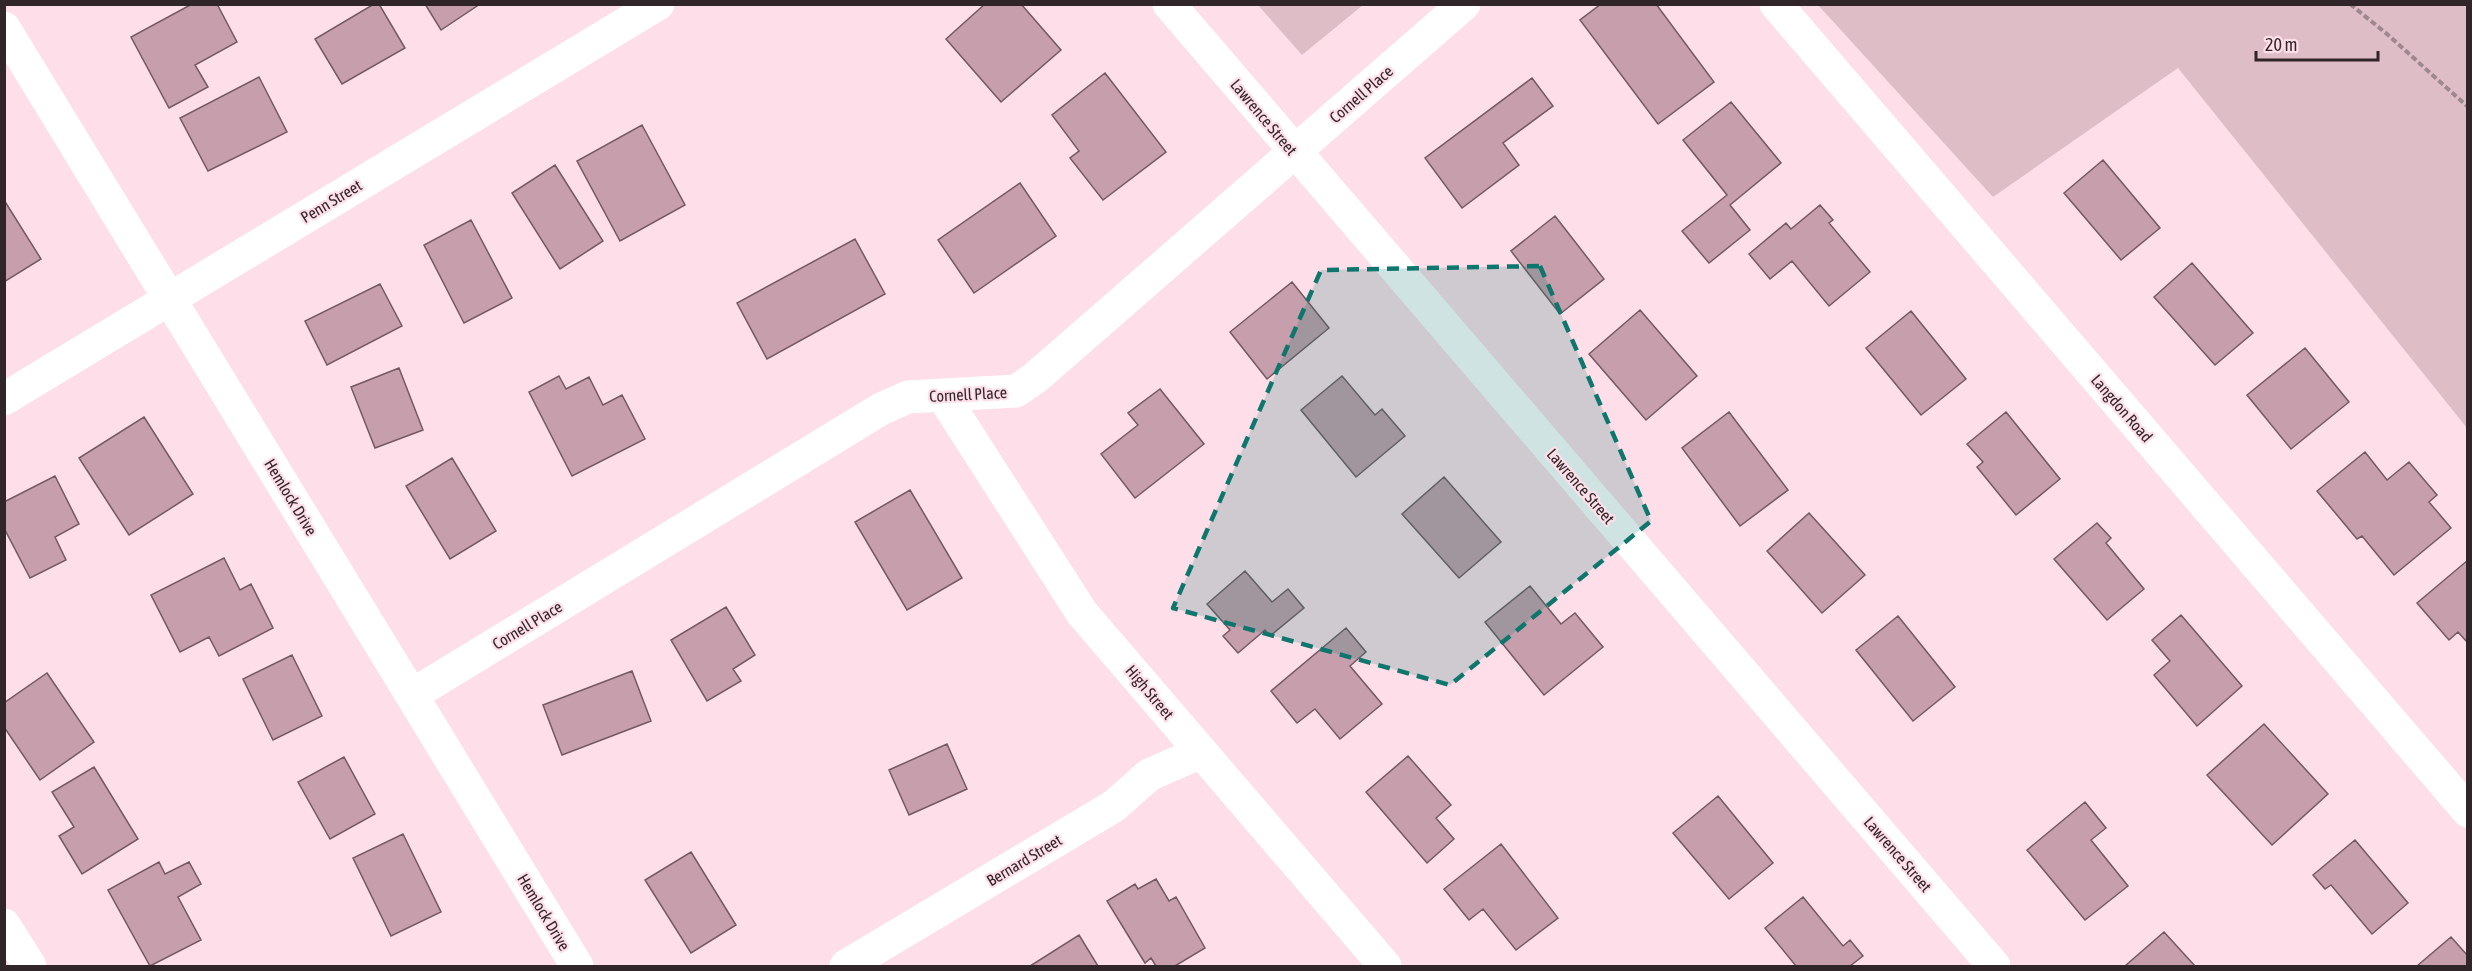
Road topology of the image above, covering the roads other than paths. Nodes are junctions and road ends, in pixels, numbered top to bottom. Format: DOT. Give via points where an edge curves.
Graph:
graph roads {
  1 [pos="658,4"];
  2 [pos="1168,4"];
  3 [pos="1464,4"];
  4 [pos="1776,4"];
  5 [pos="4,28"];
  6 [pos="1294,152"];
  7 [pos="169,298"];
  8 [pos="943,396"];
  9 [pos="4,399"];
  10 [pos="412,696"];
  11 [pos="1201,752"];
  12 [pos="2468,812"];
  13 [pos="4,925"];
  14 [pos="30,966"];
  15 [pos="577,966"];
  16 [pos="846,966"];
  17 [pos="1385,966"];
  18 [pos="1994,966"];
  1 -- 7 [label="street, Penn Street"];
  2 -- 6 [label="street, Lawrence Street"];
  3 -- 6 [label="street, Cornell Place"];
  4 -- 12 [label="street, Langdon Road"];
  5 -- 7 [label="street, Hemlock Drive"];
  6 -- 8 [label="street, Cornell Place" via="1035,378 1016,391"];
  6 -- 18 [label="street, Lawrence Street"];
  7 -- 9 [label="street, Penn Street"];
  7 -- 10 [label="street, Hemlock Drive"];
  8 -- 10 [label="street, Cornell Place" via="908,397 881,409"];
  8 -- 11 [label="street, High Street" via="1082,613"];
  10 -- 15 [label="street, Hemlock Drive"];
  11 -- 16 [label="street, Bernard Street" via="1149,775 1114,806"];
  11 -- 17 [label="street, High Street"];
  13 -- 14 [label="street"];
}
